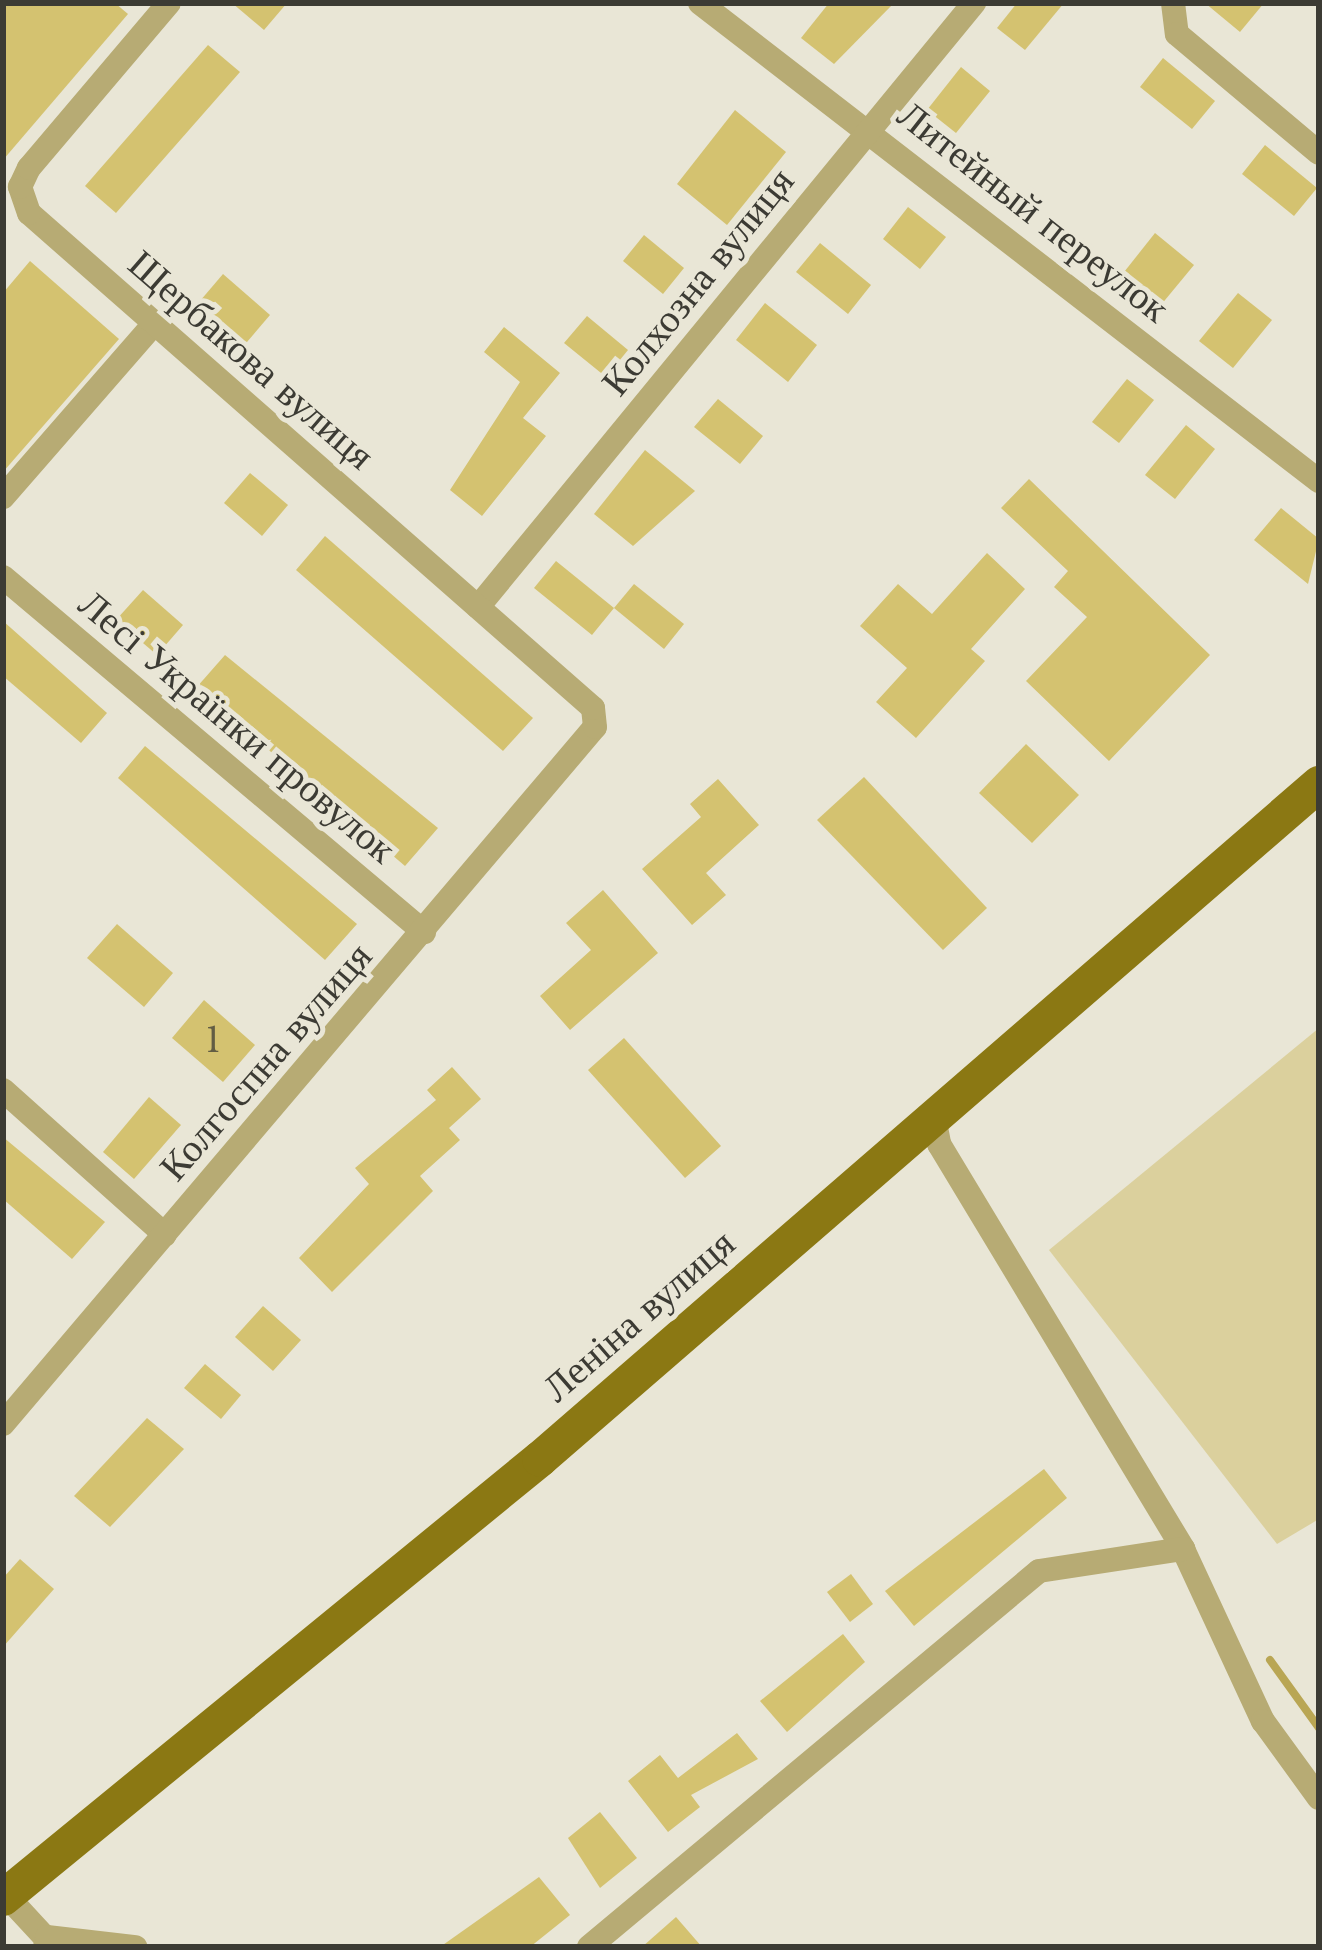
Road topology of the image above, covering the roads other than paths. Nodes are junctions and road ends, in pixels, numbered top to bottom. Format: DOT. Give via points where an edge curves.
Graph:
graph roads {
  1 [pos="169,3"];
  2 [pos="700,3"];
  3 [pos="974,3"];
  4 [pos="1173,3"];
  5 [pos="870,130"];
  6 [pos="1319,153"];
  7 [pos="155,323"];
  8 [pos="1319,482"];
  9 [pos="3,497"];
  10 [pos="3,577"];
  11 [pos="478,607"];
  12 [pos="584,747"];
  13 [pos="1319,784"];
  14 [pos="424,932"];
  15 [pos="3,1090"];
  16 [pos="933,1112"];
  17 [pos="165,1235"];
  18 [pos="3,1424"];
  19 [pos="1183,1549"];
  20 [pos="1319,1798"];
  21 [pos="4,1895"];
  22 [pos="48,1944"];
  23 [pos="135,1947"];
  24 [pos="589,1947"];
  1 -- 7 [label="street, Щербакова вулиця" via="20,187 29,213"];
  2 -- 5 [label="street, Литейный переулок"];
  3 -- 5 [label="street, Колхозна вулиця"];
  4 -- 6 [label="street" via="1177,34"];
  5 -- 8 [label="street, Литейный переулок"];
  5 -- 11 [label="street, Колхозна вулиця"];
  7 -- 9 [label="street"];
  7 -- 11 [label="street, Щербакова вулиця"];
  10 -- 14 [label="street, Лесі Українки провулок"];
  11 -- 12 [label="street, Щербакова вулиця" via="593,708"];
  12 -- 14 [label="street, Колгоспна вулиця"];
  13 -- 16 [label="main road, Леніна вулиця"];
  14 -- 17 [label="street, Колгоспна вулиця"];
  15 -- 17 [label="street"];
  16 -- 19 [label="street" via="939,1144"];
  16 -- 21 [label="main road, Леніна вулиця" via="541,1459"];
  17 -- 18 [label="street, Колгоспна вулиця"];
  19 -- 20 [label="street" via="1263,1721"];
  19 -- 24 [label="street" via="1039,1570"];
  21 -- 22 [label="street"];
  22 -- 23 [label="street"];
}
